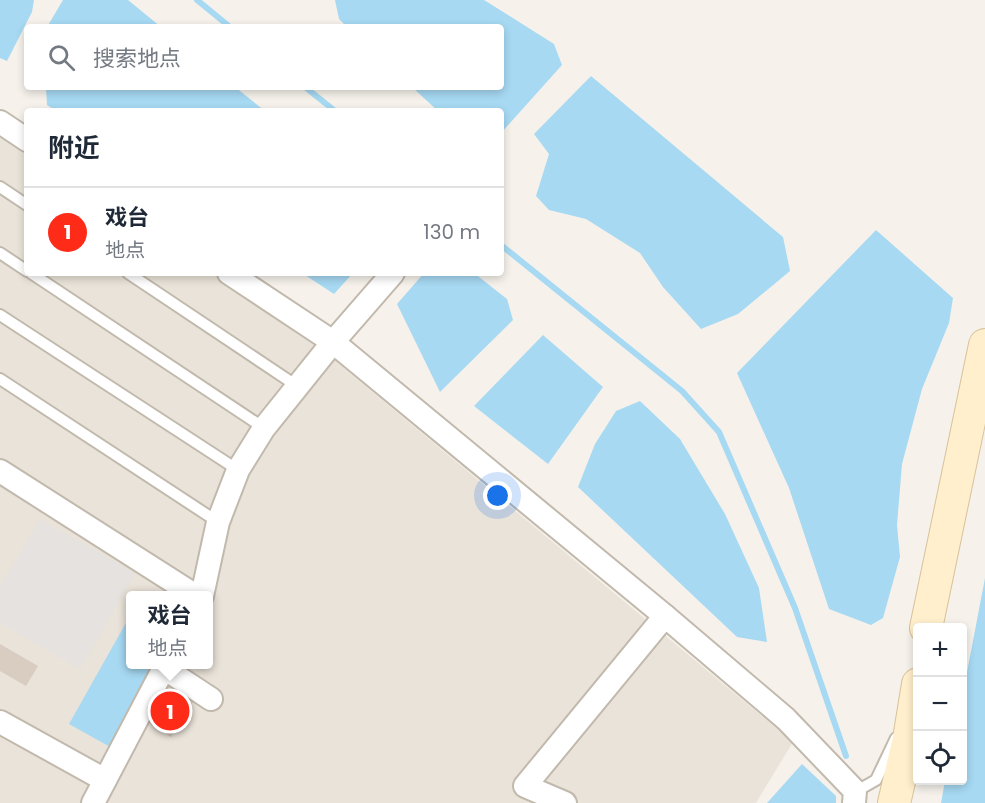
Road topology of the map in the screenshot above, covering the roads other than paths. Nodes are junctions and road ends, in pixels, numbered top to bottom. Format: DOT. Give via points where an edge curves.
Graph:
graph roads {
  1 [pos="0,122"];
  2 [pos="24,138"];
  3 [pos="0,187"];
  4 [pos="24,203"];
  5 [pos="0,253"];
  6 [pos="24,269"];
  7 [pos="35,276"];
  8 [pos="133,276"];
  9 [pos="233,276"];
  10 [pos="390,276"];
  11 [pos="0,315"];
  12 [pos="333,342"];
  13 [pos="985,345"];
  14 [pos="0,379"];
  15 [pos="297,386"];
  16 [pos="264,428"];
  17 [pos="238,470"];
  18 [pos="0,471"];
  19 [pos="218,522"];
  20 [pos="188,591"];
  21 [pos="203,591"];
  22 [pos="665,616"];
  23 [pos="927,623"];
  24 [pos="163,669"];
  25 [pos="169,669"];
  26 [pos="211,699"];
  27 [pos="913,699"];
  28 [pos="913,712"];
  29 [pos="0,722"];
  30 [pos="105,780"];
  31 [pos="857,799"];
  32 [pos="93,803"];
  33 [pos="565,803"];
  34 [pos="894,803"];
  1 -- 2 [label="street"];
  3 -- 4 [label="lane"];
  5 -- 6 [label="lane"];
  7 -- 16 [label="lane"];
  8 -- 15 [label="lane"];
  9 -- 12 [label="street"];
  10 -- 12 [label="street"];
  11 -- 17 [label="lane"];
  12 -- 15 [label="street"];
  12 -- 22 [label="street"];
  13 -- 23 [label="street"];
  14 -- 19 [label="lane"];
  15 -- 16 [label="street"];
  16 -- 17 [label="street"];
  17 -- 19 [label="street"];
  18 -- 20 [label="street"];
  19 -- 21 [label="street"];
  22 -- 31 [label="street" via="786,719"];
  22 -- 33 [label="street" via="525,786"];
  24 -- 30 [label="street"];
  25 -- 26 [label="street"];
  27 -- 31 [label="lane" via="876,780"];
  28 -- 34 [label="street"];
  29 -- 30 [label="street"];
  30 -- 32 [label="street"];
}
